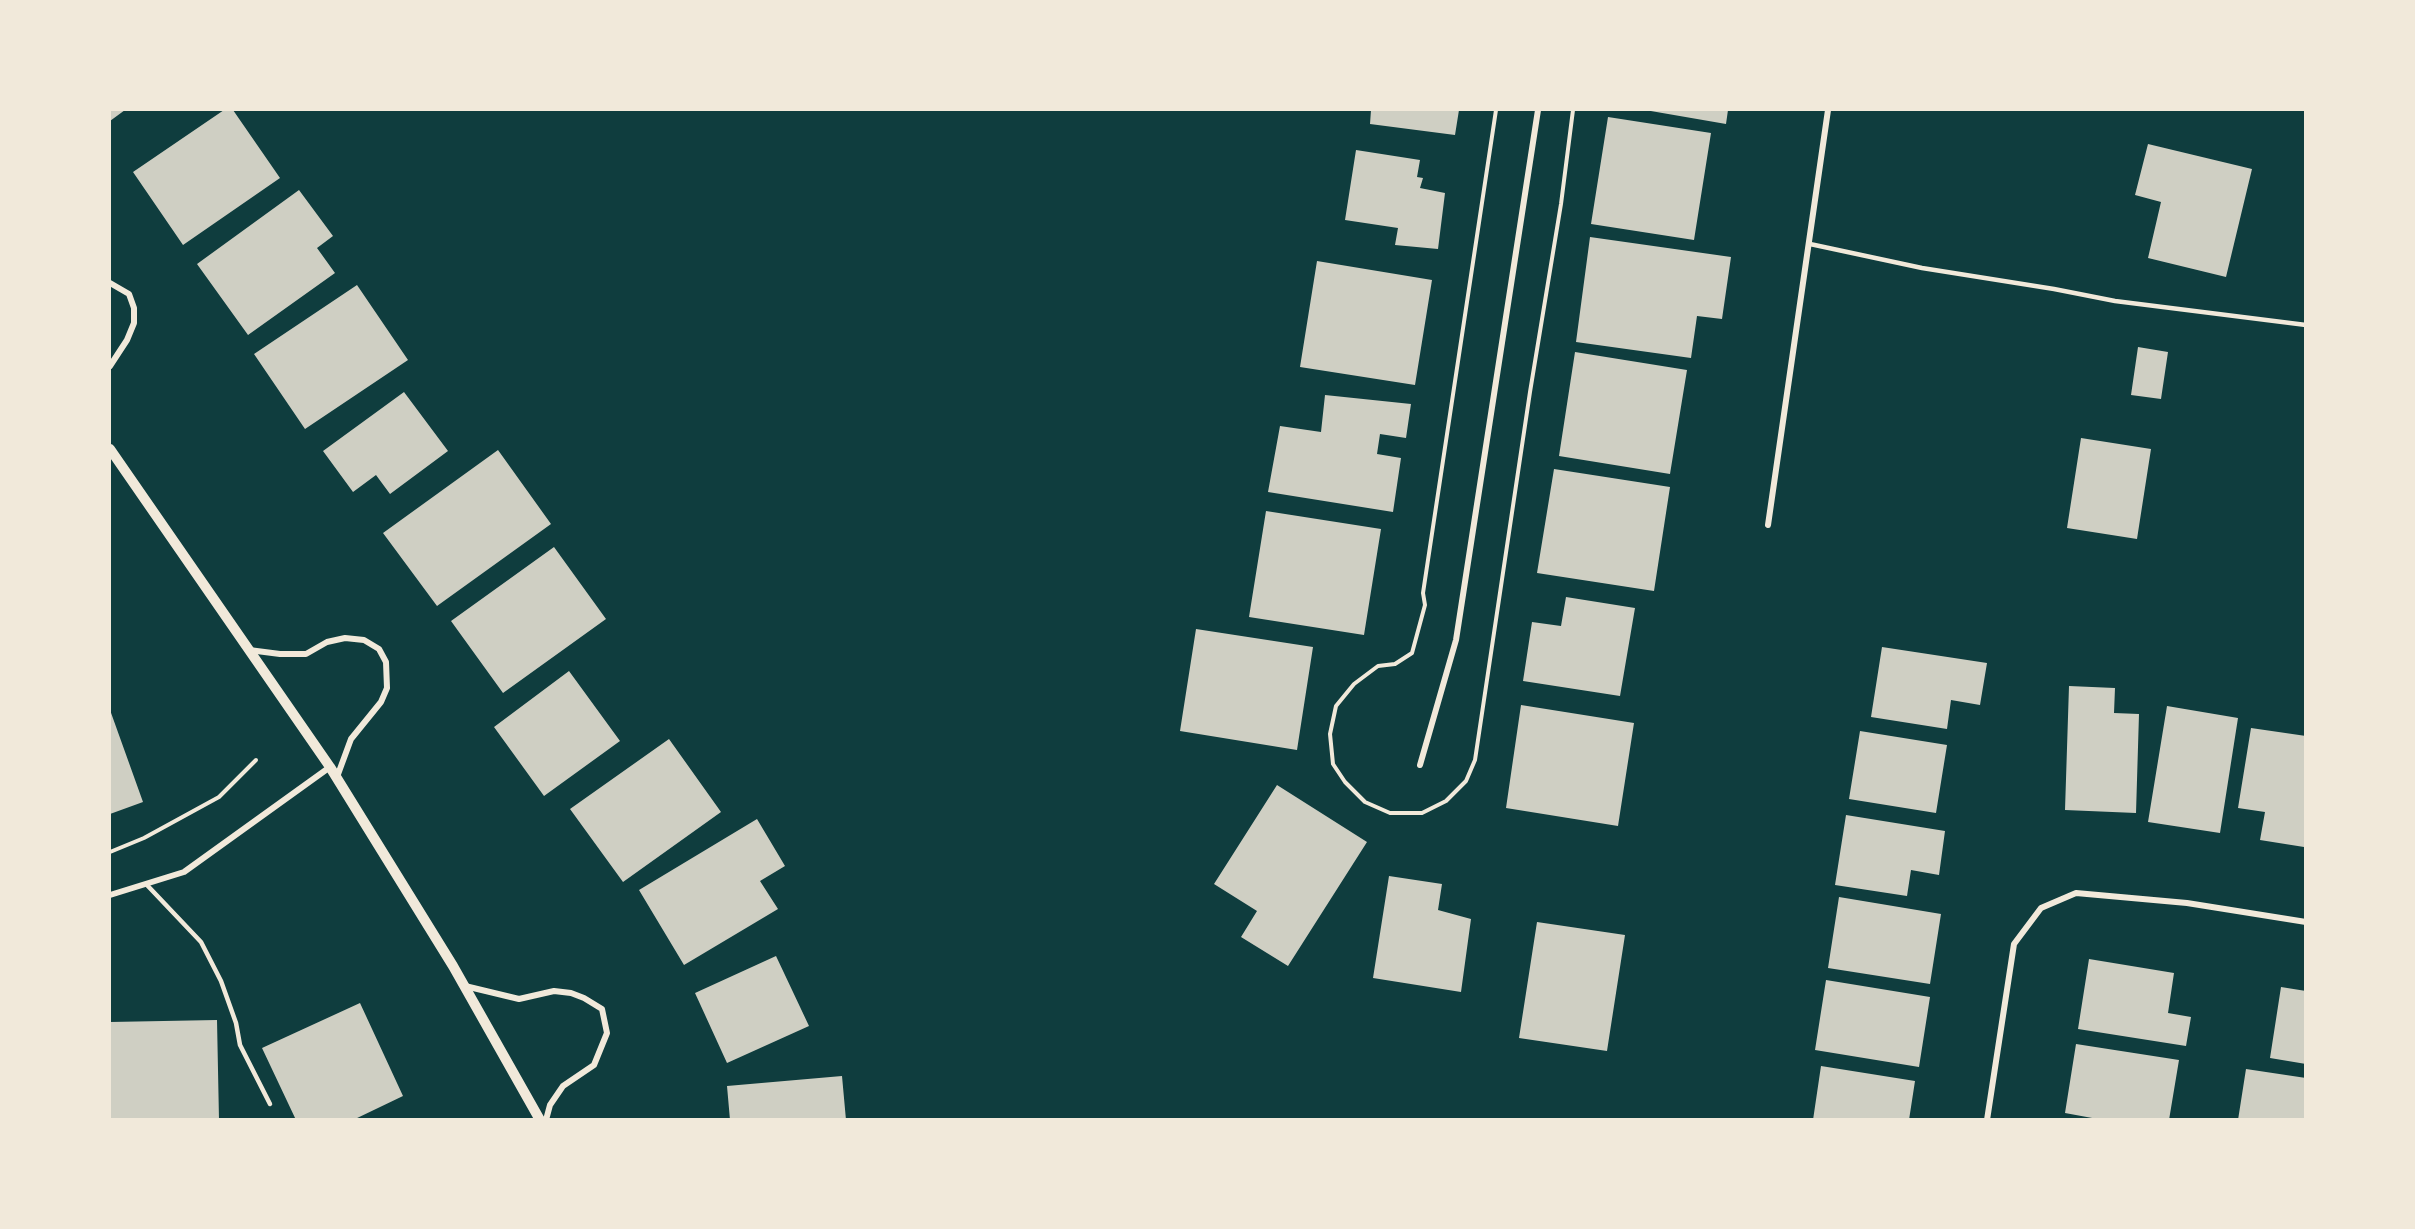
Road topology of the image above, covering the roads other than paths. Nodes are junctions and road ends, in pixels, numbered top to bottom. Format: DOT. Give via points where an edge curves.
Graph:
graph roads {
  1 [pos="1538,110"];
  2 [pos="1828,110"];
  3 [pos="1810,244"];
  4 [pos="110,283"];
  5 [pos="2306,325"];
  6 [pos="110,366"];
  7 [pos="110,449"];
  8 [pos="1768,525"];
  9 [pos="249,650"];
  10 [pos="1420,765"];
  11 [pos="330,766"];
  12 [pos="337,778"];
  13 [pos="146,884"];
  14 [pos="110,895"];
  15 [pos="2306,922"];
  16 [pos="465,986"];
  17 [pos="270,1104"];
  18 [pos="540,1119"];
  19 [pos="546,1119"];
  20 [pos="1987,1119"];
  1 -- 10 [label="street" via="1456,640"];
  2 -- 3 [label="street"];
  3 -- 5 [label="lane" via="1922,268 2115,301"];
  3 -- 8 [label="street"];
  4 -- 6 [label="street" via="129,294 134,308 132,328"];
  7 -- 9 [label="street"];
  9 -- 11 [label="street"];
  9 -- 12 [label="street" via="306,654 327,642 345,638 364,640 379,649 386,662 387,688 381,702 351,739"];
  11 -- 12 [label="street"];
  11 -- 13 [label="street" via="184,872"];
  12 -- 16 [label="street"];
  13 -- 14 [label="street"];
  13 -- 17 [label="lane" via="201,942 221,981 240,1045"];
  15 -- 20 [label="street" via="2187,903 2076,893 2041,908 2014,944"];
  16 -- 18 [label="street"];
  16 -- 19 [label="street" via="519,999 554,991 571,993 602,1009 607,1034 594,1065 563,1086"];
}
